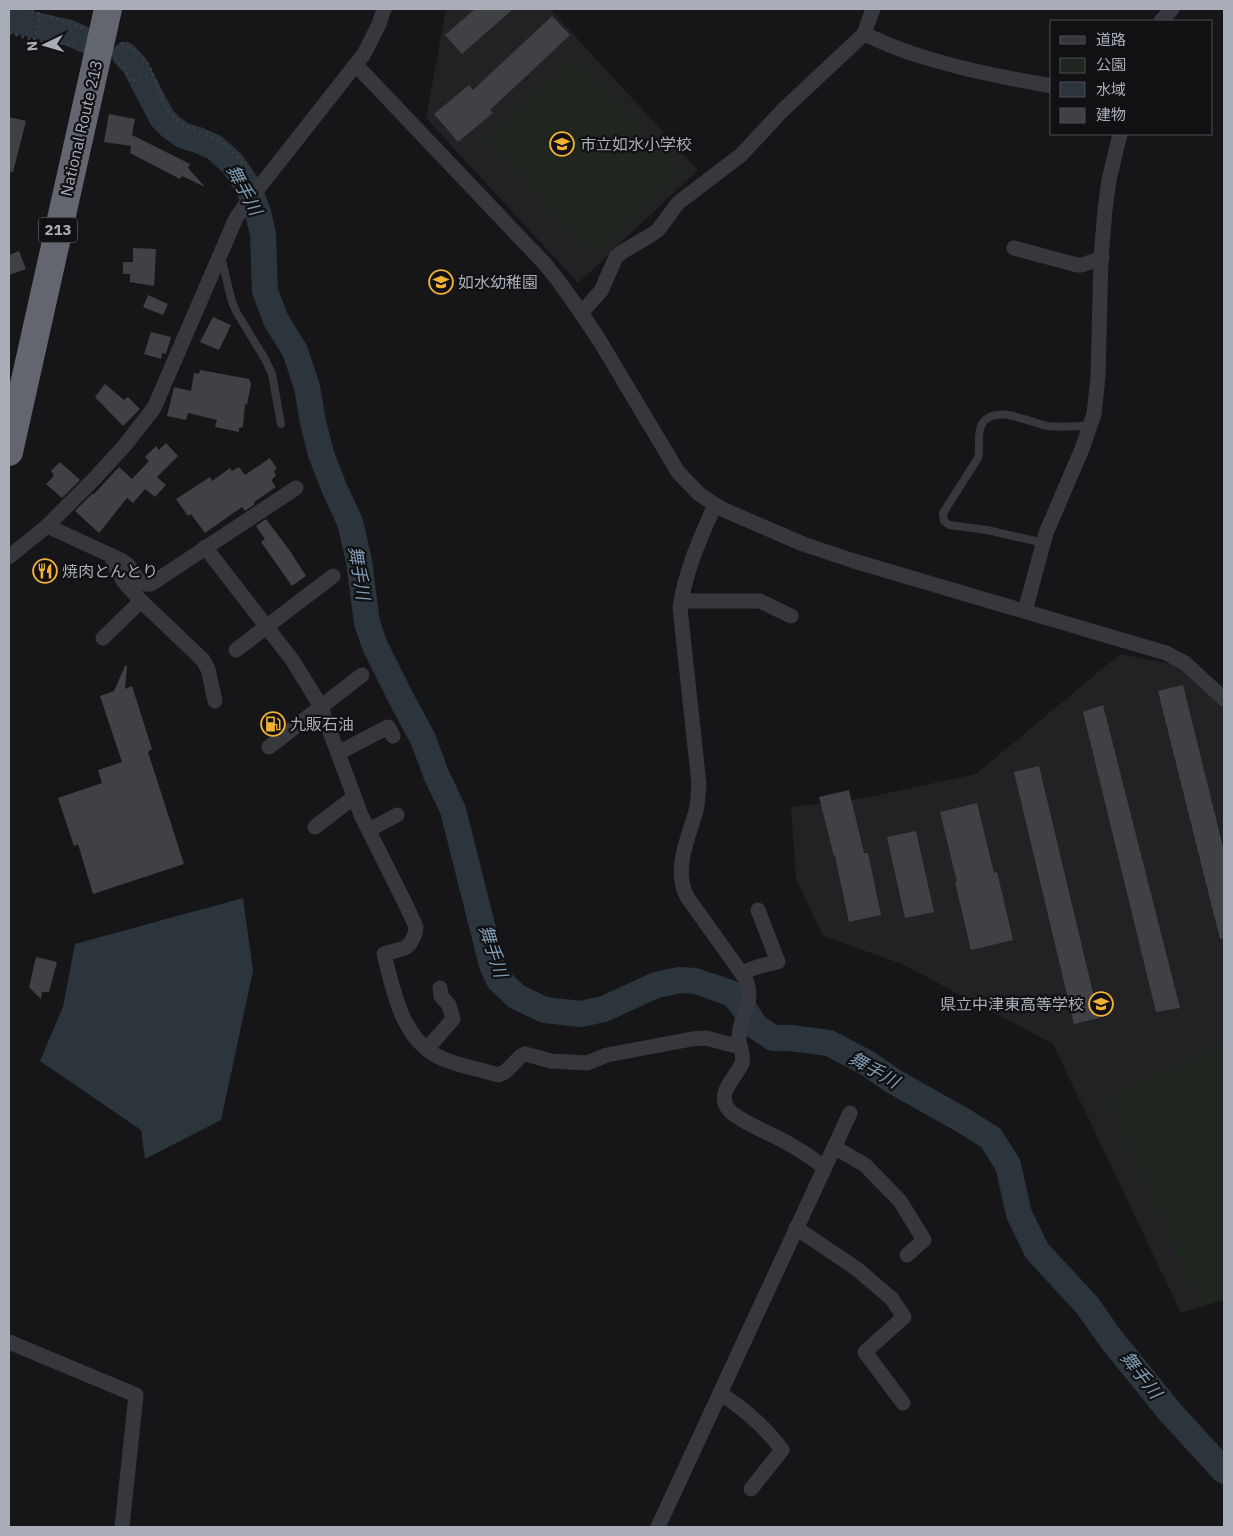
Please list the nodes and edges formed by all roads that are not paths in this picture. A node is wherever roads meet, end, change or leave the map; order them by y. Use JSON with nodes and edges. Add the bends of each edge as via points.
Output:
{"nodes":[{"id":1,"x":108,"y":9,"type":"edge"},
{"id":2,"x":384,"y":9,"type":"edge"},
{"id":3,"x":874,"y":9,"type":"edge"},
{"id":4,"x":1172,"y":9,"type":"edge"},
{"id":5,"x":1162,"y":20,"type":"edge"},
{"id":6,"x":864,"y":34,"type":"junction"},
{"id":7,"x":356,"y":65,"type":"junction"},
{"id":8,"x":1050,"y":86,"type":"edge"},
{"id":9,"x":1120,"y":135,"type":"edge"},
{"id":10,"x":1014,"y":248,"type":"dead end"},
{"id":11,"x":221,"y":255,"type":"junction"},
{"id":12,"x":1102,"y":258,"type":"junction"},
{"id":13,"x":581,"y":313,"type":"junction"},
{"id":14,"x":12,"y":420,"type":"edge"},
{"id":15,"x":280,"y":424,"type":"dead end"},
{"id":16,"x":1091,"y":425,"type":"junction"},
{"id":17,"x":9,"y":452,"type":"edge"},
{"id":18,"x":296,"y":488,"type":"dead end"},
{"id":19,"x":715,"y":506,"type":"junction"},
{"id":20,"x":47,"y":526,"type":"junction"},
{"id":21,"x":1044,"y":543,"type":"junction"},
{"id":22,"x":205,"y":547,"type":"junction"},
{"id":23,"x":111,"y":555,"type":"junction"},
{"id":24,"x":9,"y":557,"type":"edge"},
{"id":25,"x":333,"y":576,"type":"dead end"},
{"id":26,"x":141,"y":601,"type":"junction"},
{"id":27,"x":681,"y":601,"type":"junction"},
{"id":28,"x":1025,"y":611,"type":"junction"},
{"id":29,"x":791,"y":616,"type":"dead end"},
{"id":30,"x":267,"y":626,"type":"junction"},
{"id":31,"x":103,"y":638,"type":"dead end"},
{"id":32,"x":236,"y":650,"type":"dead end"},
{"id":33,"x":362,"y":675,"type":"dead end"},
{"id":34,"x":1224,"y":699,"type":"edge"},
{"id":35,"x":215,"y":701,"type":"dead end"},
{"id":36,"x":321,"y":707,"type":"junction"},
{"id":37,"x":393,"y":736,"type":"dead end"},
{"id":38,"x":269,"y":747,"type":"dead end"},
{"id":39,"x":338,"y":753,"type":"junction"},
{"id":40,"x":354,"y":797,"type":"junction"},
{"id":41,"x":397,"y":816,"type":"dead end"},
{"id":42,"x":315,"y":827,"type":"dead end"},
{"id":43,"x":369,"y":830,"type":"junction"},
{"id":44,"x":758,"y":910,"type":"dead end"},
{"id":45,"x":741,"y":973,"type":"junction"},
{"id":46,"x":440,"y":988,"type":"dead end"},
{"id":47,"x":740,"y":1047,"type":"junction"},
{"id":48,"x":426,"y":1048,"type":"junction"},
{"id":49,"x":850,"y":1113,"type":"dead end"},
{"id":50,"x":834,"y":1147,"type":"junction"},
{"id":51,"x":824,"y":1167,"type":"junction"},
{"id":52,"x":796,"y":1228,"type":"junction"},
{"id":53,"x":907,"y":1255,"type":"dead end"},
{"id":54,"x":9,"y":1342,"type":"edge"},
{"id":55,"x":720,"y":1393,"type":"junction"},
{"id":56,"x":903,"y":1403,"type":"dead end"},
{"id":57,"x":751,"y":1489,"type":"dead end"},
{"id":58,"x":122,"y":1527,"type":"edge"},
{"id":59,"x":658,"y":1527,"type":"edge"}],
"edges":[{"from":1,"to":14,"type":"highway","name":"National Route 213","number":"213"},
{"from":2,"to":7,"type":"street"},
{"from":3,"to":6,"type":"street"},
{"from":4,"to":5,"type":"street"},
{"from":6,"to":8,"type":"street","via":[[911,54]]},
{"from":6,"to":13,"type":"street","via":[[777,116],[741,155],[678,203],[658,230],[616,257],[600,291]]},
{"from":7,"to":11,"type":"street","via":[[236,218]]},
{"from":7,"to":13,"type":"street","via":[[545,264]]},
{"from":9,"to":12,"type":"street","via":[[1108,187]]},
{"from":10,"to":12,"type":"street","via":[[1077,265]]},
{"from":11,"to":15,"type":"lane","via":[[232,302],[272,374]]},
{"from":11,"to":20,"type":"street","via":[[154,408],[96,477]]},
{"from":12,"to":16,"type":"street","via":[[1098,377]]},
{"from":13,"to":19,"type":"street","via":[[678,472]]},
{"from":14,"to":17,"type":"highway","name":"National Route 213","number":"213"},
{"from":16,"to":21,"type":"street"},
{"from":16,"to":21,"type":"lane","via":[[1047,426],[1005,414],[986,418],[979,432],[978,458],[943,513],[944,522],[949,525]]},
{"from":18,"to":22,"type":"street"},
{"from":19,"to":27,"type":"street","via":[[694,554]]},
{"from":19,"to":28,"type":"street","via":[[803,544]]},
{"from":20,"to":23,"type":"street"},
{"from":20,"to":24,"type":"street"},
{"from":21,"to":28,"type":"street"},
{"from":22,"to":23,"type":"street","via":[[147,585],[128,565]]},
{"from":22,"to":30,"type":"street"},
{"from":23,"to":26,"type":"street","via":[[116,571]]},
{"from":25,"to":30,"type":"street"},
{"from":26,"to":31,"type":"street"},
{"from":26,"to":35,"type":"street","via":[[203,660]]},
{"from":27,"to":29,"type":"street","via":[[760,602]]},
{"from":27,"to":45,"type":"street","via":[[699,784],[680,877],[687,897]]},
{"from":28,"to":34,"type":"street","via":[[1166,653],[1185,663]]},
{"from":30,"to":32,"type":"street"},
{"from":30,"to":36,"type":"street"},
{"from":33,"to":36,"type":"street"},
{"from":36,"to":38,"type":"street"},
{"from":36,"to":39,"type":"street"},
{"from":37,"to":39,"type":"street","via":[[388,727]]},
{"from":39,"to":40,"type":"street"},
{"from":40,"to":42,"type":"street"},
{"from":40,"to":43,"type":"street"},
{"from":41,"to":43,"type":"street"},
{"from":43,"to":48,"type":"street","via":[[416,927],[410,944],[384,954],[399,1007],[412,1032]]},
{"from":44,"to":45,"type":"street","via":[[778,962]]},
{"from":45,"to":47,"type":"street","via":[[750,993],[739,1037]]},
{"from":46,"to":48,"type":"street","via":[[454,1019]]},
{"from":47,"to":48,"type":"street","via":[[706,1038],[692,1039],[607,1055],[587,1063],[551,1061],[525,1054],[498,1075],[445,1060]]},
{"from":47,"to":51,"type":"street","via":[[742,1064],[725,1091],[728,1110],[791,1144]]},
{"from":49,"to":50,"type":"street"},
{"from":50,"to":51,"type":"street"},
{"from":50,"to":53,"type":"street","via":[[865,1165],[900,1201],[924,1240]]},
{"from":51,"to":52,"type":"street"},
{"from":52,"to":55,"type":"street"},
{"from":52,"to":56,"type":"street","via":[[857,1269],[892,1299],[904,1317],[865,1352]]},
{"from":54,"to":58,"type":"street","via":[[136,1394]]},
{"from":55,"to":57,"type":"street","via":[[744,1408],[782,1450]]},
{"from":55,"to":59,"type":"street"}]}
